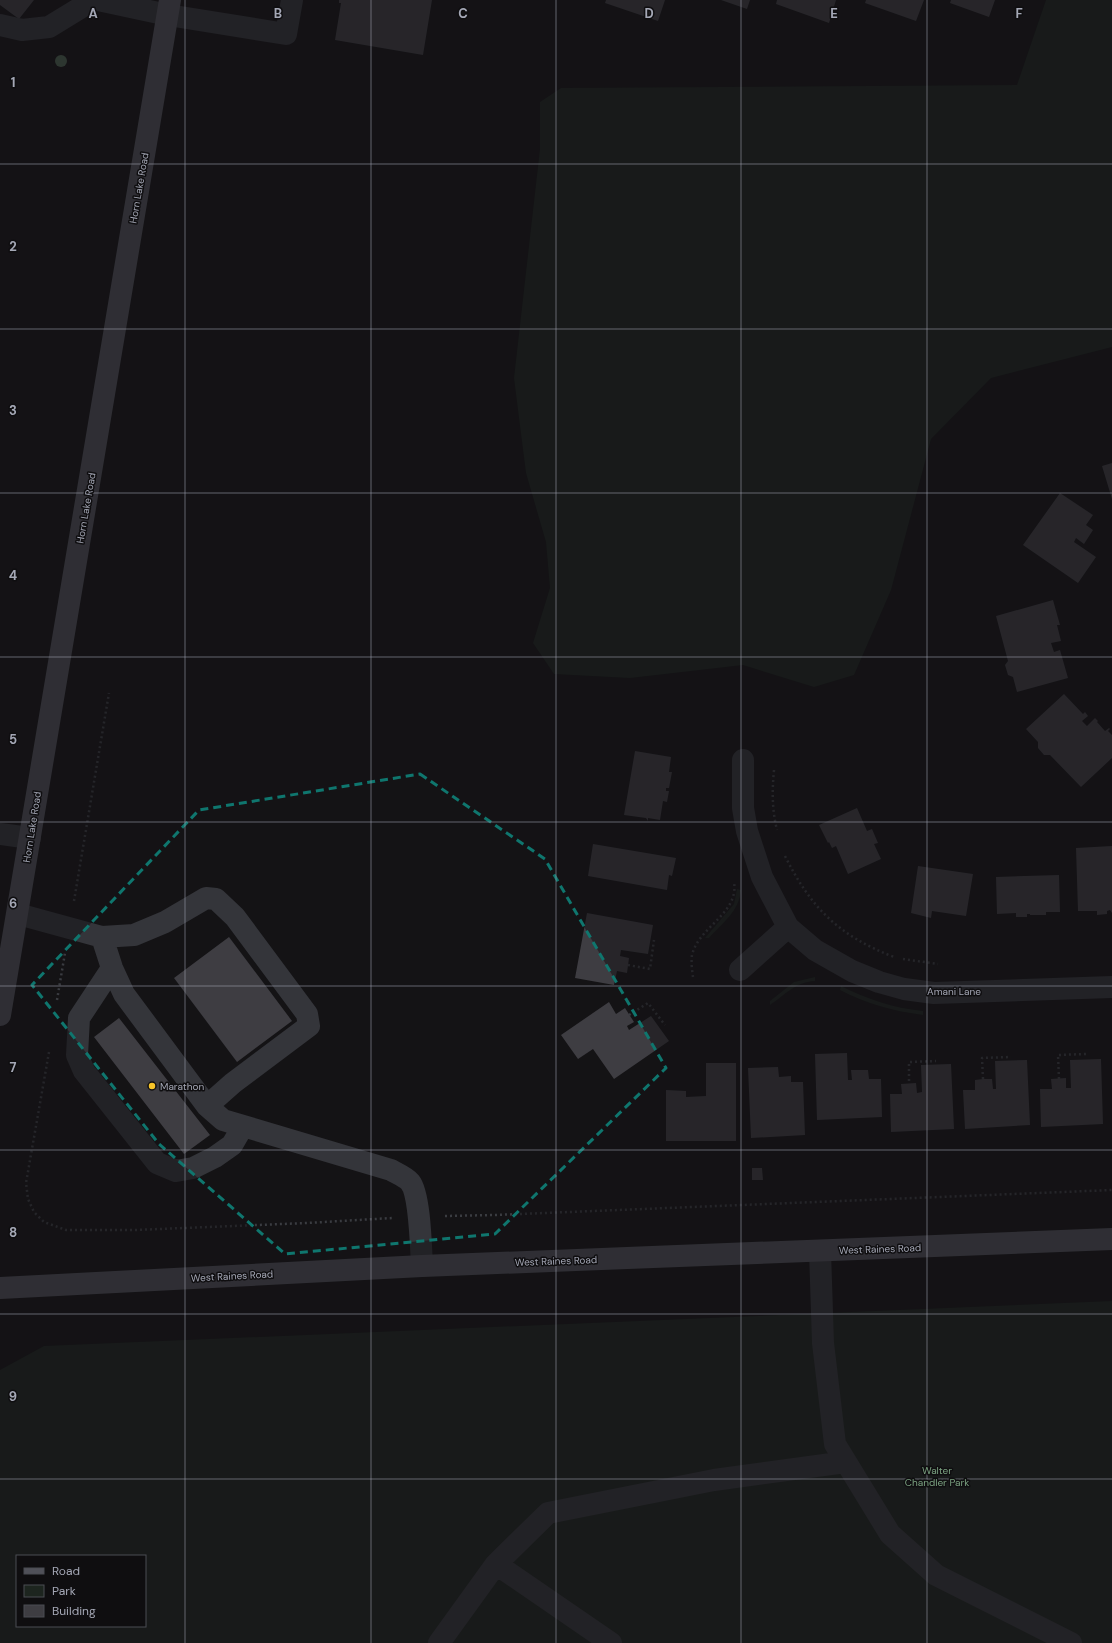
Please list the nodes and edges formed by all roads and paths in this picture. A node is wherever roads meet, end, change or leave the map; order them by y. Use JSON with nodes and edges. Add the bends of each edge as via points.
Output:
{"nodes":[{"id":1,"x":93,"y":0,"type":"edge"},
{"id":2,"x":98,"y":0,"type":"edge"},
{"id":3,"x":292,"y":0,"type":"edge"},
{"id":4,"x":169,"y":7,"type":"edge"},
{"id":5,"x":0,"y":25,"type":"edge"},
{"id":6,"x":108,"y":694,"type":"dead end"},
{"id":7,"x":743,"y":760,"type":"dead end"},
{"id":8,"x":774,"y":770,"type":"dead end"},
{"id":9,"x":0,"y":834,"type":"edge"},
{"id":10,"x":778,"y":835,"type":"dead end"},
{"id":11,"x":30,"y":838,"type":"junction"},
{"id":12,"x":783,"y":853,"type":"dead end"},
{"id":13,"x":733,"y":879,"type":"dead end"},
{"id":14,"x":18,"y":914,"type":"junction"},
{"id":15,"x":788,"y":927,"type":"junction"},
{"id":16,"x":69,"y":928,"type":"junction"},
{"id":17,"x":102,"y":937,"type":"junction"},
{"id":18,"x":654,"y":940,"type":"dead end"},
{"id":19,"x":938,"y":964,"type":"dead end"},
{"id":20,"x":628,"y":965,"type":"dead end"},
{"id":21,"x":112,"y":968,"type":"junction"},
{"id":22,"x":740,"y":970,"type":"dead end"},
{"id":23,"x":694,"y":977,"type":"dead end"},
{"id":24,"x":1112,"y":987,"type":"edge"},
{"id":25,"x":57,"y":1004,"type":"dead end"},
{"id":26,"x":0,"y":1015,"type":"edge"},
{"id":27,"x":629,"y":1015,"type":"dead end"},
{"id":28,"x":665,"y":1025,"type":"dead end"},
{"id":29,"x":49,"y":1049,"type":"dead end"},
{"id":30,"x":1086,"y":1054,"type":"dead end"},
{"id":31,"x":1011,"y":1057,"type":"dead end"},
{"id":32,"x":936,"y":1061,"type":"dead end"},
{"id":33,"x":983,"y":1079,"type":"dead end"},
{"id":34,"x":1059,"y":1079,"type":"dead end"},
{"id":35,"x":909,"y":1082,"type":"dead end"},
{"id":36,"x":207,"y":1106,"type":"junction"},
{"id":37,"x":243,"y":1126,"type":"junction"},
{"id":38,"x":1112,"y":1190,"type":"edge"},
{"id":39,"x":418,"y":1217,"type":"junction"},
{"id":40,"x":1112,"y":1239,"type":"edge"},
{"id":41,"x":820,"y":1251,"type":"junction"},
{"id":42,"x":422,"y":1266,"type":"junction"},
{"id":43,"x":0,"y":1288,"type":"edge"},
{"id":44,"x":846,"y":1462,"type":"junction"},
{"id":45,"x":496,"y":1564,"type":"junction"},
{"id":46,"x":439,"y":1643,"type":"edge"},
{"id":47,"x":611,"y":1643,"type":"edge"},
{"id":48,"x":1071,"y":1643,"type":"edge"}],
"edges":[{"from":1,"to":5,"type":"street","via":[[49,27],[22,30]]},
{"from":2,"to":4,"type":"street"},
{"from":3,"to":4,"type":"street","via":[[286,34]]},
{"from":4,"to":11,"type":"main road","name":"Horn Lake Road"},
{"from":6,"to":16,"type":"path"},
{"from":7,"to":15,"type":"street","via":[[743,808],[747,831],[762,877]]},
{"from":8,"to":10,"type":"path","via":[[772,794]]},
{"from":9,"to":11,"type":"street"},
{"from":11,"to":14,"type":"main road","name":"Horn Lake Road"},
{"from":12,"to":19,"type":"path","via":[[809,898],[839,928],[881,952],[899,958]]},
{"from":13,"to":23,"type":"path","via":[[735,888],[729,908],[703,933],[694,947]]},
{"from":14,"to":16,"type":"street"},
{"from":14,"to":26,"type":"main road","name":"Horn Lake Road"},
{"from":15,"to":22,"type":"street"},
{"from":15,"to":24,"type":"street","name":"Amani Lane","via":[[815,950],[852,971],[904,989],[934,993]]},
{"from":16,"to":17,"type":"street"},
{"from":16,"to":25,"type":"path"},
{"from":17,"to":21,"type":"street"},
{"from":17,"to":36,"type":"street","via":[[134,936],[165,922],[206,898],[216,899],[235,917],[306,1014],[309,1026],[233,1083]]},
{"from":18,"to":20,"type":"path","via":[[650,969]]},
{"from":21,"to":36,"type":"street","via":[[124,994]]},
{"from":21,"to":37,"type":"street","via":[[79,1018],[77,1055],[84,1071],[157,1163],[176,1171],[193,1168],[232,1145]]},
{"from":27,"to":28,"type":"path","via":[[648,1003]]},
{"from":29,"to":39,"type":"path","via":[[26,1183],[28,1199],[34,1212],[44,1222],[66,1230],[135,1230]]},
{"from":30,"to":34,"type":"path","via":[[1058,1055]]},
{"from":31,"to":33,"type":"path","via":[[982,1058]]},
{"from":32,"to":35,"type":"path","via":[[909,1062]]},
{"from":36,"to":37,"type":"street","via":[[223,1120]]},
{"from":37,"to":39,"type":"street","via":[[391,1170],[410,1182]]},
{"from":38,"to":39,"type":"path"},
{"from":39,"to":42,"type":"street"},
{"from":40,"to":41,"type":"main road","name":"West Raines Road"},
{"from":41,"to":42,"type":"main road","name":"West Raines Road"},
{"from":41,"to":44,"type":"street","via":[[823,1343],[833,1428],[835,1444]]},
{"from":42,"to":43,"type":"main road","name":"West Raines Road"},
{"from":44,"to":45,"type":"street","via":[[714,1480],[548,1513]]},
{"from":44,"to":48,"type":"street","via":[[890,1534],[936,1575]]},
{"from":45,"to":46,"type":"street"},
{"from":45,"to":47,"type":"street"}]}
